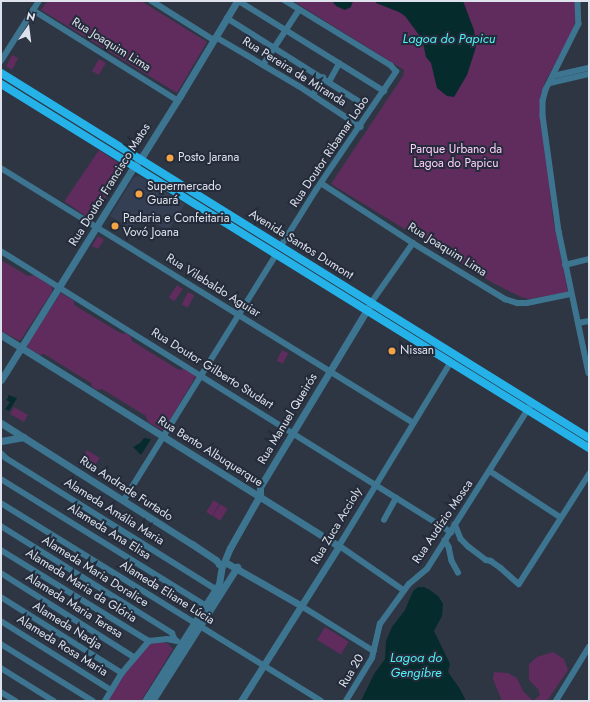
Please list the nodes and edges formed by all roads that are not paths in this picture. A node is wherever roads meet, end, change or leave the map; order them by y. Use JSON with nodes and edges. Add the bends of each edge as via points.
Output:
{"nodes":[{"id":1,"x":39,"y":1,"type":"edge"},
{"id":2,"x":152,"y":1,"type":"edge"},
{"id":3,"x":238,"y":1,"type":"edge"},
{"id":4,"x":285,"y":1,"type":"edge"},
{"id":5,"x":579,"y":1,"type":"edge"},
{"id":6,"x":33,"y":10,"type":"junction"},
{"id":7,"x":299,"y":10,"type":"junction"},
{"id":8,"x":227,"y":18,"type":"junction"},
{"id":9,"x":285,"y":30,"type":"junction"},
{"id":10,"x":215,"y":39,"type":"junction"},
{"id":11,"x":274,"y":47,"type":"junction"},
{"id":12,"x":1,"y":61,"type":"edge"},
{"id":13,"x":339,"y":64,"type":"junction"},
{"id":14,"x":263,"y":65,"type":"junction"},
{"id":15,"x":589,"y":68,"type":"edge"},
{"id":16,"x":1,"y":73,"type":"edge"},
{"id":17,"x":589,"y":74,"type":"edge"},
{"id":18,"x":553,"y":76,"type":"junction"},
{"id":19,"x":323,"y":78,"type":"junction"},
{"id":20,"x":329,"y":82,"type":"junction"},
{"id":21,"x":550,"y":83,"type":"junction"},
{"id":22,"x":1,"y":84,"type":"edge"},
{"id":23,"x":384,"y":91,"type":"junction"},
{"id":24,"x":312,"y":95,"type":"junction"},
{"id":25,"x":177,"y":100,"type":"junction"},
{"id":26,"x":360,"y":102,"type":"dead end"},
{"id":27,"x":70,"y":116,"type":"junction"},
{"id":28,"x":66,"y":124,"type":"junction"},
{"id":29,"x":360,"y":127,"type":"junction"},
{"id":30,"x":140,"y":159,"type":"junction"},
{"id":31,"x":134,"y":167,"type":"junction"},
{"id":32,"x":1,"y":168,"type":"edge"},
{"id":33,"x":321,"y":183,"type":"junction"},
{"id":34,"x":211,"y":203,"type":"junction"},
{"id":35,"x":206,"y":211,"type":"junction"},
{"id":36,"x":223,"y":211,"type":"junction"},
{"id":37,"x":218,"y":219,"type":"junction"},
{"id":38,"x":96,"y":227,"type":"junction"},
{"id":39,"x":413,"y":243,"type":"junction"},
{"id":40,"x":281,"y":246,"type":"junction"},
{"id":41,"x":1,"y":251,"type":"edge"},
{"id":42,"x":276,"y":254,"type":"junction"},
{"id":43,"x":589,"y":259,"type":"edge"},
{"id":44,"x":566,"y":265,"type":"junction"},
{"id":45,"x":59,"y":287,"type":"junction"},
{"id":46,"x":571,"y":294,"type":"junction"},
{"id":47,"x":369,"y":307,"type":"junction"},
{"id":48,"x":238,"y":315,"type":"junction"},
{"id":49,"x":589,"y":321,"type":"edge"},
{"id":50,"x":578,"y":323,"type":"junction"},
{"id":51,"x":1,"y":335,"type":"edge"},
{"id":52,"x":21,"y":347,"type":"junction"},
{"id":53,"x":451,"y":362,"type":"junction"},
{"id":54,"x":330,"y":372,"type":"junction"},
{"id":55,"x":589,"y":373,"type":"edge"},
{"id":56,"x":202,"y":376,"type":"junction"},
{"id":57,"x":1,"y":380,"type":"edge"},
{"id":58,"x":530,"y":406,"type":"junction"},
{"id":59,"x":1,"y":423,"type":"edge"},
{"id":60,"x":414,"y":423,"type":"junction"},
{"id":61,"x":293,"y":432,"type":"junction"},
{"id":62,"x":164,"y":436,"type":"junction"},
{"id":63,"x":24,"y":438,"type":"junction"},
{"id":64,"x":589,"y":438,"type":"edge"},
{"id":65,"x":1,"y":441,"type":"edge"},
{"id":66,"x":589,"y":448,"type":"edge"},
{"id":67,"x":1,"y":453,"type":"edge"},
{"id":68,"x":490,"y":471,"type":"junction"},
{"id":69,"x":589,"y":474,"type":"edge"},
{"id":70,"x":1,"y":479,"type":"edge"},
{"id":71,"x":374,"y":485,"type":"junction"},
{"id":72,"x":260,"y":495,"type":"junction"},
{"id":73,"x":396,"y":498,"type":"junction"},
{"id":74,"x":124,"y":500,"type":"junction"},
{"id":75,"x":1,"y":503,"type":"edge"},
{"id":76,"x":560,"y":517,"type":"junction"},
{"id":77,"x":384,"y":520,"type":"dead end"},
{"id":78,"x":455,"y":524,"type":"junction"},
{"id":79,"x":1,"y":526,"type":"edge"},
{"id":80,"x":451,"y":532,"type":"junction"},
{"id":81,"x":445,"y":540,"type":"junction"},
{"id":82,"x":339,"y":546,"type":"junction"},
{"id":83,"x":1,"y":550,"type":"edge"},
{"id":84,"x":223,"y":561,"type":"junction"},
{"id":85,"x":237,"y":567,"type":"junction"},
{"id":86,"x":458,"y":572,"type":"dead end"},
{"id":87,"x":1,"y":573,"type":"edge"},
{"id":88,"x":225,"y":585,"type":"junction"},
{"id":89,"x":216,"y":588,"type":"junction"},
{"id":90,"x":404,"y":591,"type":"junction"},
{"id":91,"x":1,"y":597,"type":"edge"},
{"id":92,"x":204,"y":605,"type":"junction"},
{"id":93,"x":300,"y":605,"type":"junction"},
{"id":94,"x":1,"y":621,"type":"edge"},
{"id":95,"x":196,"y":624,"type":"junction"},
{"id":96,"x":149,"y":641,"type":"junction"},
{"id":97,"x":177,"y":641,"type":"junction"},
{"id":98,"x":1,"y":644,"type":"edge"},
{"id":99,"x":589,"y":647,"type":"edge"},
{"id":100,"x":374,"y":651,"type":"junction"},
{"id":101,"x":134,"y":657,"type":"junction"},
{"id":102,"x":263,"y":665,"type":"junction"},
{"id":103,"x":1,"y":668,"type":"edge"},
{"id":104,"x":122,"y":673,"type":"junction"},
{"id":105,"x":111,"y":690,"type":"junction"},
{"id":106,"x":1,"y":692,"type":"edge"},
{"id":107,"x":16,"y":701,"type":"edge"},
{"id":108,"x":54,"y":701,"type":"edge"},
{"id":109,"x":93,"y":701,"type":"edge"},
{"id":110,"x":105,"y":701,"type":"edge"},
{"id":111,"x":145,"y":701,"type":"edge"},
{"id":112,"x":152,"y":701,"type":"edge"},
{"id":113,"x":241,"y":701,"type":"edge"},
{"id":114,"x":320,"y":701,"type":"edge"},
{"id":115,"x":346,"y":701,"type":"edge"},
{"id":116,"x":556,"y":701,"type":"edge"}],
"edges":[{"from":1,"to":6,"type":"street"},
{"from":2,"to":10,"type":"street","name":"Rua Pereira de Miranda"},
{"from":3,"to":8,"type":"street","name":"Rua Doutor Francisco Matos"},
{"from":3,"to":9,"type":"street"},
{"from":4,"to":7,"type":"street"},
{"from":5,"to":18,"type":"street","via":[[579,25]]},
{"from":6,"to":12,"type":"street"},
{"from":6,"to":25,"type":"street","name":"Rua Joaquim Lima"},
{"from":7,"to":9,"type":"street"},
{"from":7,"to":23,"type":"street","name":"Rua Doutor Ribamar Lobo","via":[[391,66],[396,72]]},
{"from":8,"to":10,"type":"street","name":"Rua Doutor Francisco Matos"},
{"from":8,"to":11,"type":"street"},
{"from":9,"to":11,"type":"street"},
{"from":9,"to":13,"type":"street"},
{"from":10,"to":14,"type":"street","name":"Rua Pereira de Miranda"},
{"from":10,"to":25,"type":"street","name":"Rua Doutor Francisco Matos"},
{"from":11,"to":14,"type":"street"},
{"from":11,"to":19,"type":"street"},
{"from":13,"to":20,"type":"street"},
{"from":13,"to":23,"type":"street"},
{"from":14,"to":24,"type":"street","name":"Rua Pereira de Miranda"},
{"from":15,"to":18,"type":"street"},
{"from":16,"to":27,"type":"main road","name":"Avenida Santos Dumont"},
{"from":17,"to":21,"type":"street"},
{"from":18,"to":21,"type":"street"},
{"from":19,"to":20,"type":"street"},
{"from":19,"to":24,"type":"street"},
{"from":20,"to":26,"type":"street"},
{"from":21,"to":44,"type":"street","via":[[543,101],[543,122]]},
{"from":22,"to":28,"type":"main road","name":"Avenida Santos Dumont"},
{"from":23,"to":29,"type":"street","name":"Rua Doutor Ribamar Lobo"},
{"from":24,"to":29,"type":"street","name":"Rua Pereira de Miranda"},
{"from":25,"to":30,"type":"street","name":"Rua Doutor Francisco Matos"},
{"from":27,"to":28,"type":"main road"},
{"from":27,"to":30,"type":"main road","name":"Avenida Santos Dumont"},
{"from":28,"to":31,"type":"main road","name":"Avenida Santos Dumont"},
{"from":29,"to":33,"type":"street","name":"Rua Doutor Ribamar Lobo"},
{"from":30,"to":31,"type":"street","name":"Rua Doutor Francisco Matos"},
{"from":30,"to":34,"type":"main road","name":"Avenida Santos Dumont"},
{"from":31,"to":35,"type":"main road","name":"Avenida Santos Dumont"},
{"from":31,"to":38,"type":"street","name":"Rua Doutor Francisco Matos"},
{"from":32,"to":38,"type":"street","name":"Rua Vilebaldo Aguiar"},
{"from":33,"to":39,"type":"street","name":"Rua Joaquim Lima"},
{"from":33,"to":40,"type":"street","name":"Rua Doutor Ribamar Lobo"},
{"from":34,"to":35,"type":"main road"},
{"from":34,"to":36,"type":"main road","name":"Avenida Santos Dumont"},
{"from":35,"to":37,"type":"main road","name":"Avenida Santos Dumont"},
{"from":36,"to":37,"type":"main road"},
{"from":36,"to":40,"type":"main road","name":"Avenida Santos Dumont"},
{"from":37,"to":42,"type":"main road","name":"Avenida Santos Dumont"},
{"from":38,"to":45,"type":"street","name":"Rua Doutor Francisco Matos"},
{"from":38,"to":48,"type":"street","name":"Rua Vilebaldo Aguiar"},
{"from":39,"to":46,"type":"street","name":"Rua Joaquim Lima","via":[[511,301],[527,303]]},
{"from":39,"to":47,"type":"street"},
{"from":40,"to":47,"type":"main road","name":"Avenida Santos Dumont"},
{"from":41,"to":45,"type":"street","name":"Rua Doutor Gilberto Studart"},
{"from":42,"to":47,"type":"main road","name":"Avenida Santos Dumont"},
{"from":42,"to":48,"type":"street"},
{"from":43,"to":44,"type":"street"},
{"from":44,"to":46,"type":"street"},
{"from":45,"to":52,"type":"street","name":"Rua Doutor Francisco Matos"},
{"from":45,"to":56,"type":"street","name":"Rua Doutor Gilberto Studart"},
{"from":46,"to":50,"type":"street"},
{"from":47,"to":53,"type":"main road","name":"Avenida Santos Dumont"},
{"from":47,"to":54,"type":"street","name":"Rua Manuel Queirós"},
{"from":47,"to":58,"type":"main road","name":"Avenida Santos Dumont"},
{"from":48,"to":54,"type":"street","name":"Rua Vilebaldo Aguiar"},
{"from":48,"to":56,"type":"street"},
{"from":49,"to":50,"type":"street"},
{"from":50,"to":55,"type":"street"},
{"from":51,"to":52,"type":"street","name":"Rua Bento Albuquerque"},
{"from":52,"to":57,"type":"street","name":"Rua Doutor Francisco Matos"},
{"from":52,"to":62,"type":"street","name":"Rua Bento Albuquerque"},
{"from":53,"to":58,"type":"main road","name":"Avenida Santos Dumont"},
{"from":53,"to":60,"type":"street","name":"Rua Zuca Accioly"},
{"from":54,"to":60,"type":"street","name":"Rua Vilebaldo Aguiar"},
{"from":54,"to":61,"type":"street","name":"Rua Manuel Queirós"},
{"from":56,"to":61,"type":"street","name":"Rua Doutor Gilberto Studart"},
{"from":56,"to":62,"type":"street"},
{"from":58,"to":64,"type":"main road","name":"Avenida Santos Dumont"},
{"from":58,"to":66,"type":"main road","name":"Avenida Santos Dumont"},
{"from":58,"to":68,"type":"street","name":"Rua Audízio Mosca"},
{"from":59,"to":63,"type":"street","name":"Rua Andrade Furtado"},
{"from":60,"to":71,"type":"street","name":"Rua Zuca Accioly"},
{"from":61,"to":71,"type":"street","name":"Rua Doutor Gilberto Studart"},
{"from":61,"to":72,"type":"street","name":"Rua Manuel Queirós","via":[[260,487]]},
{"from":62,"to":72,"type":"street","name":"Rua Bento Albuquerque"},
{"from":62,"to":74,"type":"street"},
{"from":63,"to":65,"type":"street"},
{"from":63,"to":74,"type":"street","name":"Rua Andrade Furtado"},
{"from":67,"to":89,"type":"street","name":"Alameda Amália Maria"},
{"from":68,"to":76,"type":"street"},
{"from":68,"to":78,"type":"street","name":"Rua Audízio Mosca"},
{"from":69,"to":76,"type":"street"},
{"from":70,"to":92,"type":"street","name":"Alameda Ana Elisa"},
{"from":71,"to":73,"type":"street","name":"Rua Doutor Gilberto Studart"},
{"from":71,"to":82,"type":"street","name":"Rua Zuca Accioly"},
{"from":72,"to":82,"type":"street","name":"Rua Bento Albuquerque"},
{"from":72,"to":84,"type":"street","name":"Rua Manuel Queirós"},
{"from":73,"to":77,"type":"street"},
{"from":73,"to":80,"type":"street","name":"Rua Doutor Gilberto Studart"},
{"from":74,"to":84,"type":"street","name":"Rua Andrade Furtado"},
{"from":75,"to":95,"type":"street","name":"Alameda Eliane Lúcia"},
{"from":76,"to":78,"type":"street","via":[[519,584],[501,568],[470,548],[461,539]]},
{"from":78,"to":80,"type":"street","name":"Rua Audízio Mosca"},
{"from":79,"to":97,"type":"street","name":"Alameda Maria Doralice","via":[[172,633]]},
{"from":80,"to":81,"type":"street","name":"Rua Audízio Mosca"},
{"from":81,"to":86,"type":"street"},
{"from":81,"to":90,"type":"street","name":"Rua Audízio Mosca","via":[[427,569]]},
{"from":82,"to":90,"type":"street","name":"Rua Bento Albuquerque"},
{"from":82,"to":93,"type":"street","name":"Rua Zuca Accioly"},
{"from":83,"to":96,"type":"street","name":"Alameda Maria da Glória"},
{"from":84,"to":85,"type":"street","name":"Rua Andrade Furtado"},
{"from":84,"to":88,"type":"street"},
{"from":84,"to":89,"type":"street","via":[[221,578]]},
{"from":85,"to":88,"type":"street"},
{"from":85,"to":93,"type":"street","name":"Rua Andrade Furtado"},
{"from":87,"to":101,"type":"street","name":"Alameda Maria Teresa"},
{"from":88,"to":95,"type":"street"},
{"from":89,"to":92,"type":"street"},
{"from":90,"to":100,"type":"street","name":"Rua Audízio Mosca","via":[[380,624]]},
{"from":91,"to":104,"type":"street","name":"Alameda Nadja"},
{"from":92,"to":95,"type":"street"},
{"from":93,"to":100,"type":"street","name":"Rua Andrade Furtado"},
{"from":93,"to":102,"type":"street","name":"Rua Zuca Accioly"},
{"from":94,"to":105,"type":"street","name":"Alameda Rosa Maria"},
{"from":95,"to":97,"type":"street"},
{"from":95,"to":102,"type":"street","name":"Alameda Eliane Lúcia"},
{"from":95,"to":112,"type":"street"},
{"from":96,"to":97,"type":"street"},
{"from":96,"to":101,"type":"street"},
{"from":97,"to":111,"type":"street"},
{"from":98,"to":109,"type":"street"},
{"from":99,"to":116,"type":"street"},
{"from":100,"to":115,"type":"street","name":"Rua 20"},
{"from":101,"to":104,"type":"street"},
{"from":102,"to":113,"type":"street","name":"Rua Zuca Accioly"},
{"from":102,"to":114,"type":"street","name":"Alameda Eliane Lúcia"},
{"from":103,"to":108,"type":"street"},
{"from":104,"to":105,"type":"street"},
{"from":105,"to":110,"type":"street"},
{"from":106,"to":107,"type":"street"}]}
